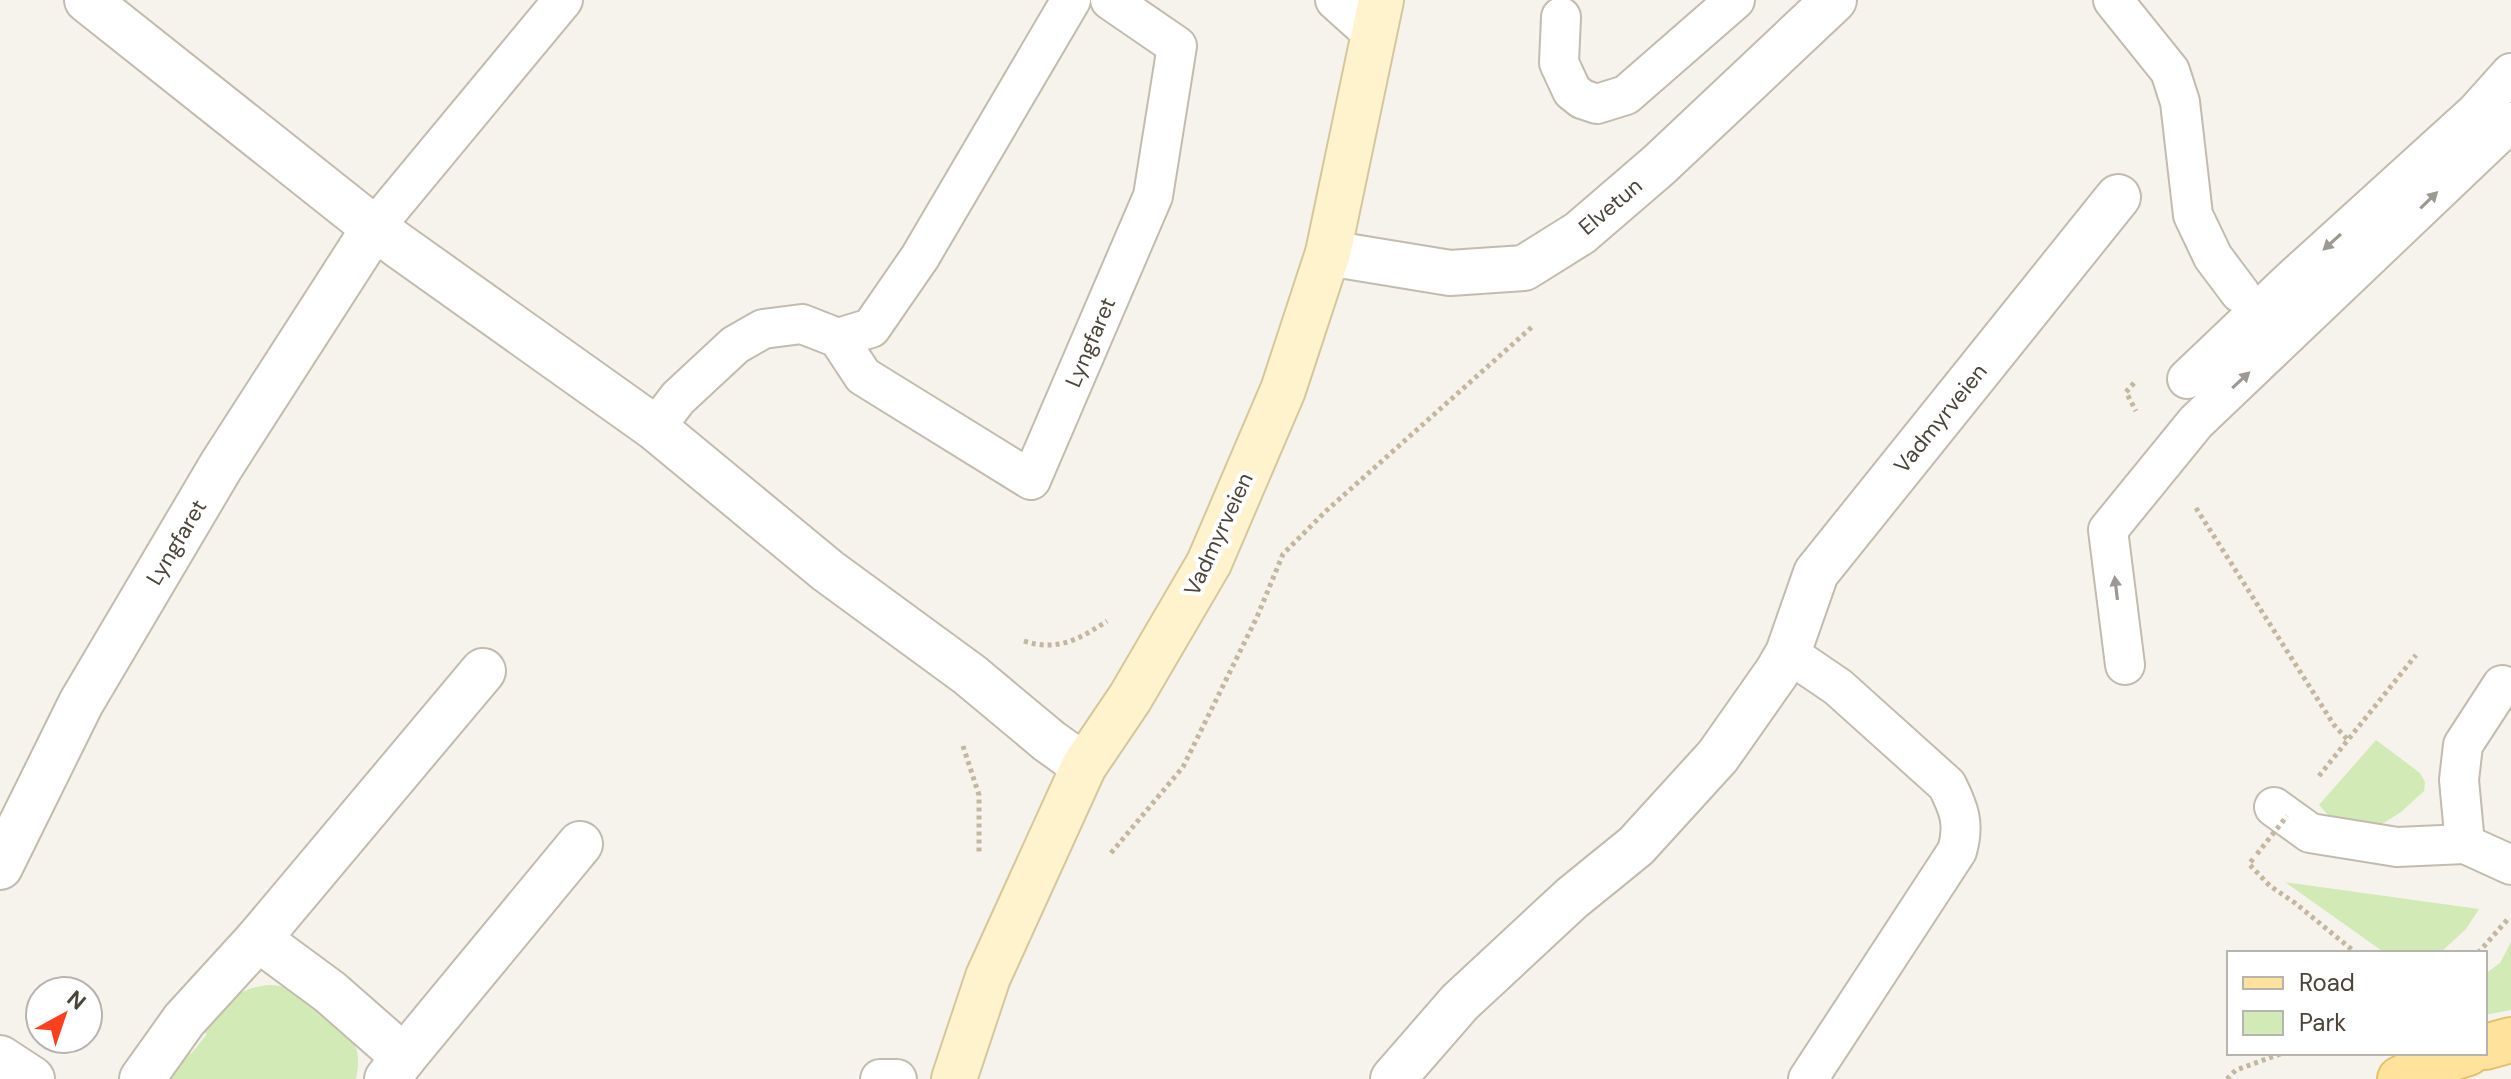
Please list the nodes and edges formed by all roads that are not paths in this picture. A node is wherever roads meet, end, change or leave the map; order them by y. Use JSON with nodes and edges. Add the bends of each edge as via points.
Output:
{"nodes":[{"id":1,"x":87,"y":0,"type":"edge"},
{"id":2,"x":563,"y":0,"type":"edge"},
{"id":3,"x":1071,"y":0,"type":"edge"},
{"id":4,"x":1110,"y":0,"type":"edge"},
{"id":5,"x":1335,"y":0,"type":"edge"},
{"id":6,"x":1735,"y":0,"type":"edge"},
{"id":7,"x":1834,"y":0,"type":"edge"},
{"id":8,"x":2113,"y":0,"type":"edge"},
{"id":9,"x":1377,"y":17,"type":"edge"},
{"id":10,"x":1561,"y":17,"type":"dead end"},
{"id":11,"x":2511,"y":73,"type":"edge"},
{"id":12,"x":2511,"y":122,"type":"edge"},
{"id":13,"x":2118,"y":197,"type":"dead end"},
{"id":14,"x":374,"y":228,"type":"junction"},
{"id":15,"x":1328,"y":253,"type":"junction"},
{"id":16,"x":2240,"y":293,"type":"dead end"},
{"id":17,"x":838,"y":338,"type":"junction"},
{"id":18,"x":2187,"y":379,"type":"dead end"},
{"id":19,"x":655,"y":428,"type":"junction"},
{"id":20,"x":1788,"y":653,"type":"junction"},
{"id":21,"x":2125,"y":665,"type":"dead end"},
{"id":22,"x":483,"y":671,"type":"dead end"},
{"id":23,"x":2502,"y":685,"type":"dead end"},
{"id":24,"x":1084,"y":766,"type":"junction"},
{"id":25,"x":2280,"y":812,"type":"road end"},
{"id":26,"x":580,"y":844,"type":"dead end"},
{"id":27,"x":2465,"y":844,"type":"junction"},
{"id":28,"x":2511,"y":865,"type":"edge"},
{"id":29,"x":0,"y":867,"type":"edge"},
{"id":30,"x":258,"y":939,"type":"junction"},
{"id":31,"x":2511,"y":1040,"type":"edge"},
{"id":32,"x":2487,"y":1046,"type":"edge"},
{"id":33,"x":2462,"y":1055,"type":"edge"},
{"id":34,"x":0,"y":1058,"type":"edge"},
{"id":35,"x":395,"y":1068,"type":"edge"},
{"id":36,"x":32,"y":1079,"type":"edge"},
{"id":37,"x":142,"y":1079,"type":"edge"},
{"id":38,"x":880,"y":1079,"type":"edge"},
{"id":39,"x":897,"y":1079,"type":"edge"},
{"id":40,"x":954,"y":1079,"type":"edge"},
{"id":41,"x":1393,"y":1079,"type":"edge"},
{"id":42,"x":1808,"y":1079,"type":"edge"},
{"id":43,"x":2400,"y":1079,"type":"edge"}],
"edges":[{"from":1,"to":14,"type":"street"},
{"from":2,"to":14,"type":"lane"},
{"from":3,"to":17,"type":"lane","via":[[920,257],[871,328]]},
{"from":4,"to":17,"type":"lane","name":"Lyngfaret","via":[[1177,46],[1153,196],[1031,480],[863,376]]},
{"from":5,"to":9,"type":"lane"},
{"from":6,"to":10,"type":"lane","via":[[1626,95],[1597,104],[1572,91],[1559,63]]},
{"from":7,"to":15,"type":"street","name":"Elvetun","via":[[1659,165],[1580,233],[1524,268],[1450,273]]},
{"from":8,"to":16,"type":"lane","via":[[2170,71],[2180,102],[2193,215],[2213,257]]},
{"from":9,"to":15,"type":"main road","name":"Vadmyrveien"},
{"from":11,"to":18,"type":"lane","one_way":true,"via":[[2476,112]]},
{"from":21,"to":12,"type":"lane","one_way":true,"via":[[2108,530],[2196,422]]},
{"from":13,"to":20,"type":"street","name":"Vadmyrveien","via":[[1816,573]]},
{"from":14,"to":19,"type":"street"},
{"from":14,"to":29,"type":"street","name":"Lyngfaret","via":[[221,466],[81,703]]},
{"from":15,"to":24,"type":"main road","name":"Vadmyrveien","via":[[1283,390],[1209,563]]},
{"from":17,"to":19,"type":"lane","via":[[802,324],[763,329],[735,345],[689,387]]},
{"from":19,"to":24,"type":"street","via":[[828,571]]},
{"from":20,"to":41,"type":"street","name":"Vadmyrveien","via":[[1718,756],[1636,846],[1460,1002]]},
{"from":20,"to":42,"type":"lane","via":[[1838,687],[1947,785],[1963,832],[1957,851]]},
{"from":22,"to":30,"type":"street"},
{"from":23,"to":27,"type":"lane","via":[[2463,745],[2459,780]]},
{"from":24,"to":40,"type":"main road","name":"Vadmyrveien","via":[[988,977]]},
{"from":25,"to":27,"type":"lane","via":[[2310,833],[2397,847]]},
{"from":26,"to":35,"type":"street"},
{"from":27,"to":28,"type":"lane"},
{"from":30,"to":35,"type":"street","via":[[330,992]]},
{"from":30,"to":37,"type":"street","via":[[184,1020]]},
{"from":31,"to":32,"type":"main road"},
{"from":33,"to":43,"type":"main road"},
{"from":34,"to":36,"type":"street"},
{"from":38,"to":39,"type":"lane"}]}
